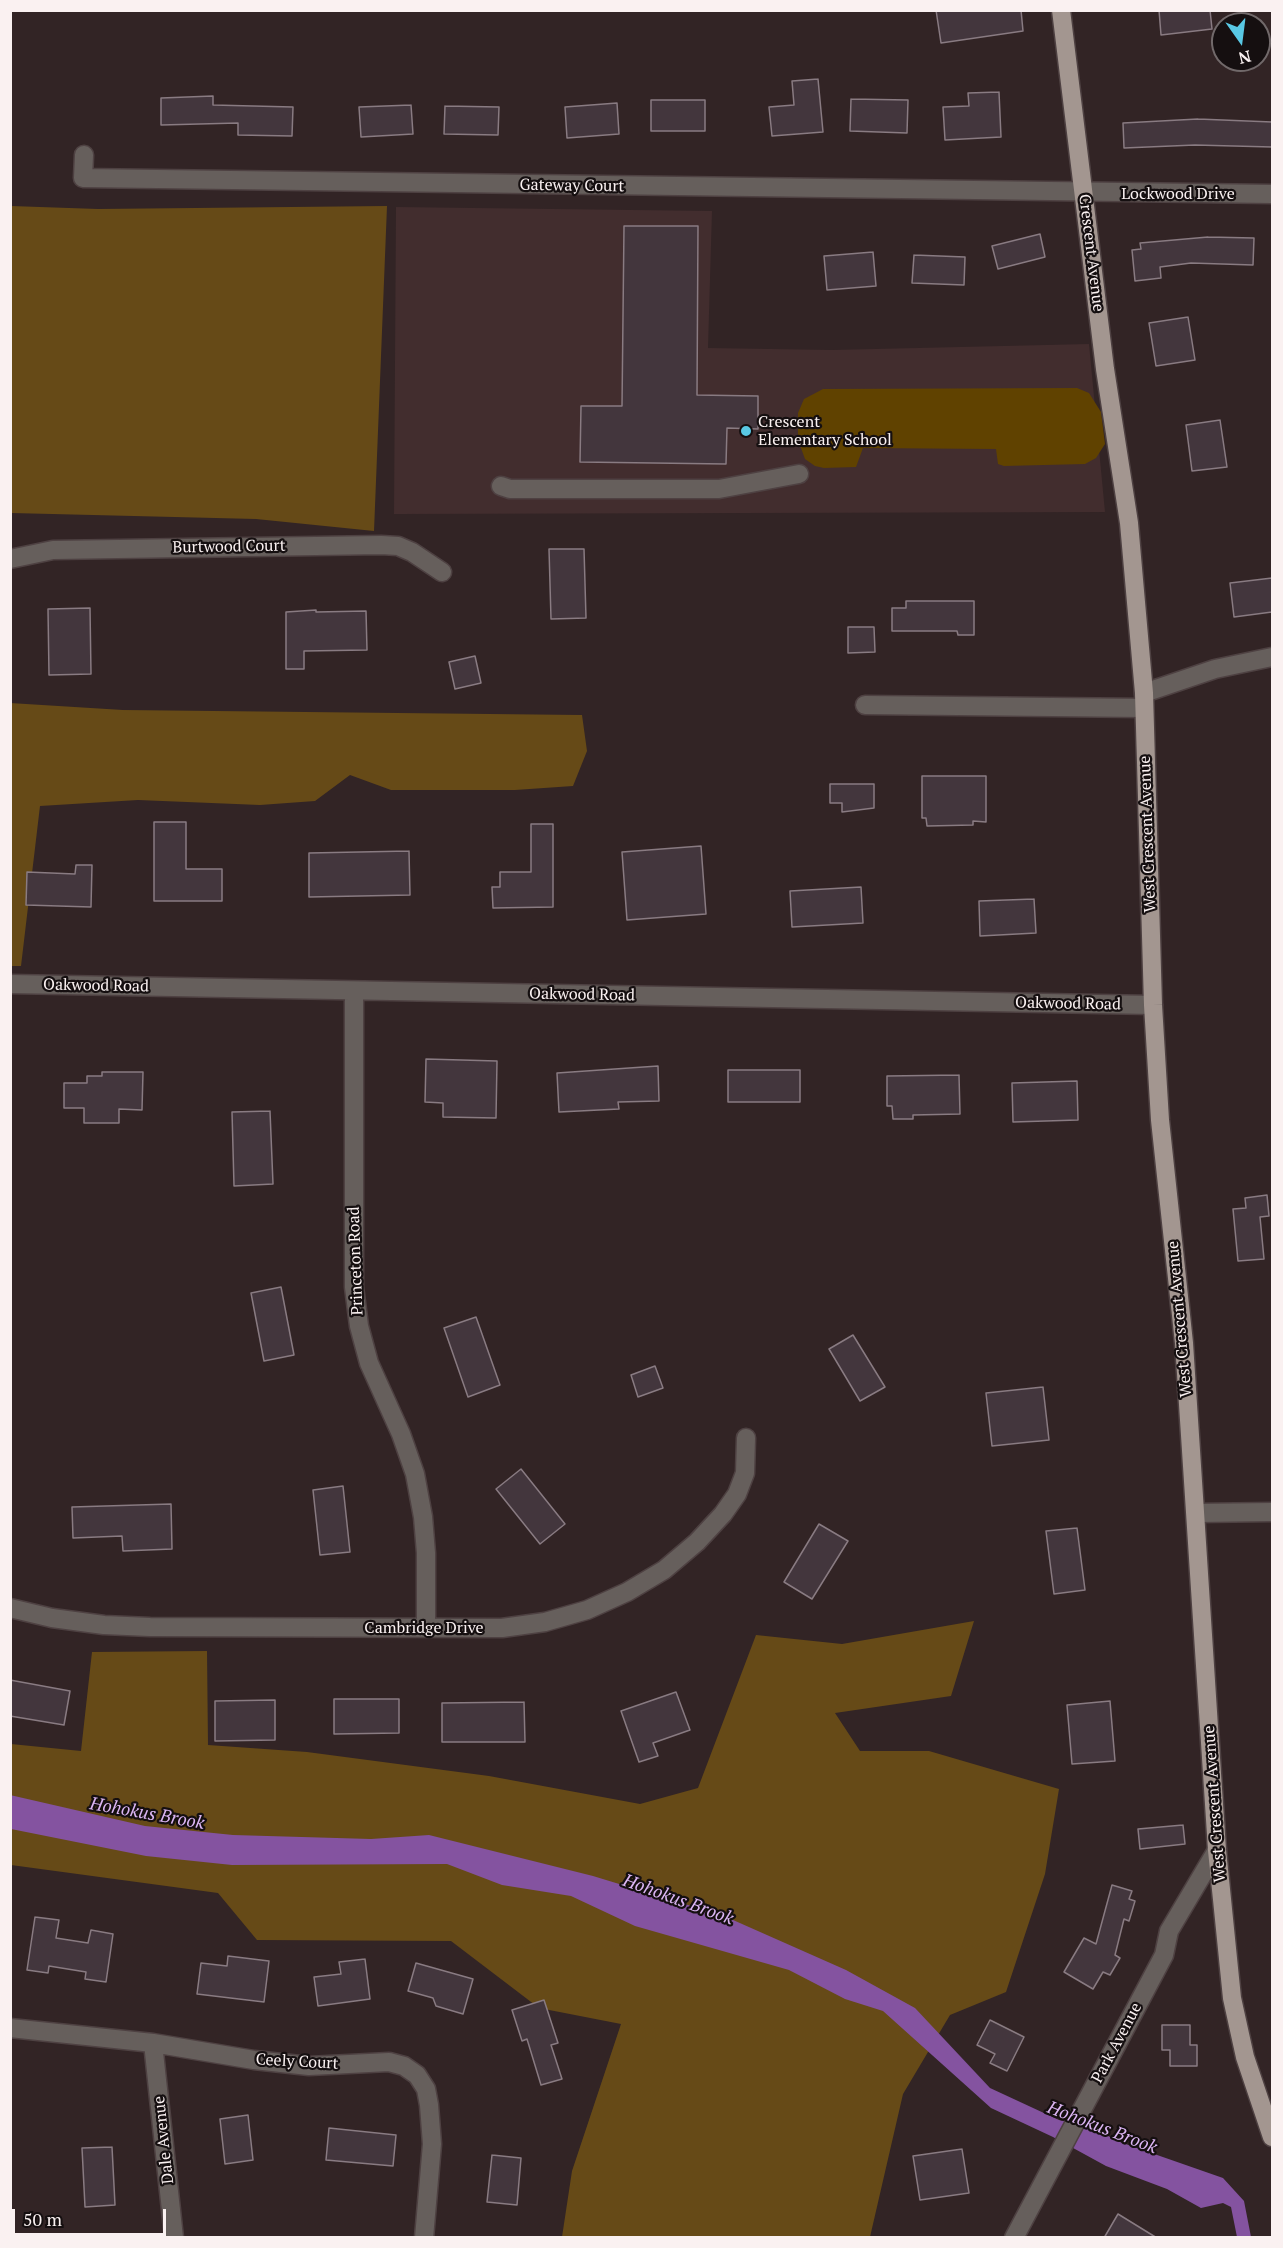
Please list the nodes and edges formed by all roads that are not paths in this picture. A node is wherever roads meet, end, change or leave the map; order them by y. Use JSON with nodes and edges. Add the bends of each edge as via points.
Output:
{"nodes":[{"id":1,"x":1061,"y":10,"type":"edge"},
{"id":2,"x":84,"y":155,"type":"dead end"},
{"id":3,"x":1083,"y":193,"type":"junction"},
{"id":4,"x":1272,"y":194,"type":"edge"},
{"id":5,"x":799,"y":474,"type":"dead end"},
{"id":6,"x":501,"y":486,"type":"dead end"},
{"id":7,"x":1125,"y":495,"type":"joint"},
{"id":8,"x":10,"y":559,"type":"edge"},
{"id":9,"x":442,"y":572,"type":"dead end"},
{"id":10,"x":1272,"y":657,"type":"edge"},
{"id":11,"x":1144,"y":700,"type":"junction"},
{"id":12,"x":865,"y":705,"type":"dead end"},
{"id":13,"x":10,"y":984,"type":"edge"},
{"id":14,"x":354,"y":991,"type":"junction"},
{"id":15,"x":1153,"y":1005,"type":"junction"},
{"id":16,"x":746,"y":1438,"type":"dead end"},
{"id":17,"x":1272,"y":1512,"type":"edge"},
{"id":18,"x":1197,"y":1513,"type":"junction"},
{"id":19,"x":10,"y":1608,"type":"edge"},
{"id":20,"x":426,"y":1628,"type":"junction"},
{"id":21,"x":1217,"y":1850,"type":"junction"},
{"id":22,"x":10,"y":2028,"type":"edge"},
{"id":23,"x":153,"y":2043,"type":"junction"},
{"id":24,"x":1272,"y":2137,"type":"edge"},
{"id":25,"x":174,"y":2238,"type":"edge"},
{"id":26,"x":424,"y":2238,"type":"edge"},
{"id":27,"x":1014,"y":2238,"type":"edge"}],
"edges":[{"from":1,"to":3,"type":"main road","name":"Crescent Avenue"},
{"from":2,"to":3,"type":"street","name":"Gateway Court","via":[[83,178]]},
{"from":3,"to":4,"type":"street","name":"Lockwood Drive"},
{"from":3,"to":7,"type":"main road","name":"Crescent Avenue"},
{"from":5,"to":6,"type":"street","via":[[719,489]]},
{"from":7,"to":11,"type":"main road","name":"West Crescent Avenue"},
{"from":8,"to":9,"type":"street","name":"Burtwood Court","via":[[53,550],[381,545],[412,552]]},
{"from":10,"to":11,"type":"street","via":[[1215,669]]},
{"from":11,"to":12,"type":"street"},
{"from":11,"to":15,"type":"main road","name":"West Crescent Avenue"},
{"from":13,"to":14,"type":"street","name":"Oakwood Road"},
{"from":14,"to":15,"type":"street","name":"Oakwood Road"},
{"from":14,"to":20,"type":"street","name":"Princeton Road","via":[[354,1287],[369,1364],[401,1434],[423,1516]]},
{"from":15,"to":18,"type":"main road","name":"West Crescent Avenue"},
{"from":16,"to":20,"type":"street","name":"Cambridge Drive","via":[[745,1473],[723,1514],[664,1570],[627,1592],[587,1610],[545,1622],[502,1628]]},
{"from":17,"to":18,"type":"street"},
{"from":18,"to":21,"type":"main road","name":"West Crescent Avenue"},
{"from":19,"to":20,"type":"street","name":"Cambridge Drive","via":[[104,1625]]},
{"from":21,"to":24,"type":"main road","name":"West Crescent Avenue","via":[[1232,1998],[1245,2057]]},
{"from":21,"to":27,"type":"street","name":"Park Avenue","via":[[1169,1931],[1164,1954]]},
{"from":22,"to":23,"type":"street","name":"Ceely Court"},
{"from":23,"to":25,"type":"street","name":"Dale Avenue"},
{"from":23,"to":26,"type":"street","name":"Ceely Court","via":[[309,2066],[389,2062],[417,2075],[426,2089],[432,2144]]}]}
